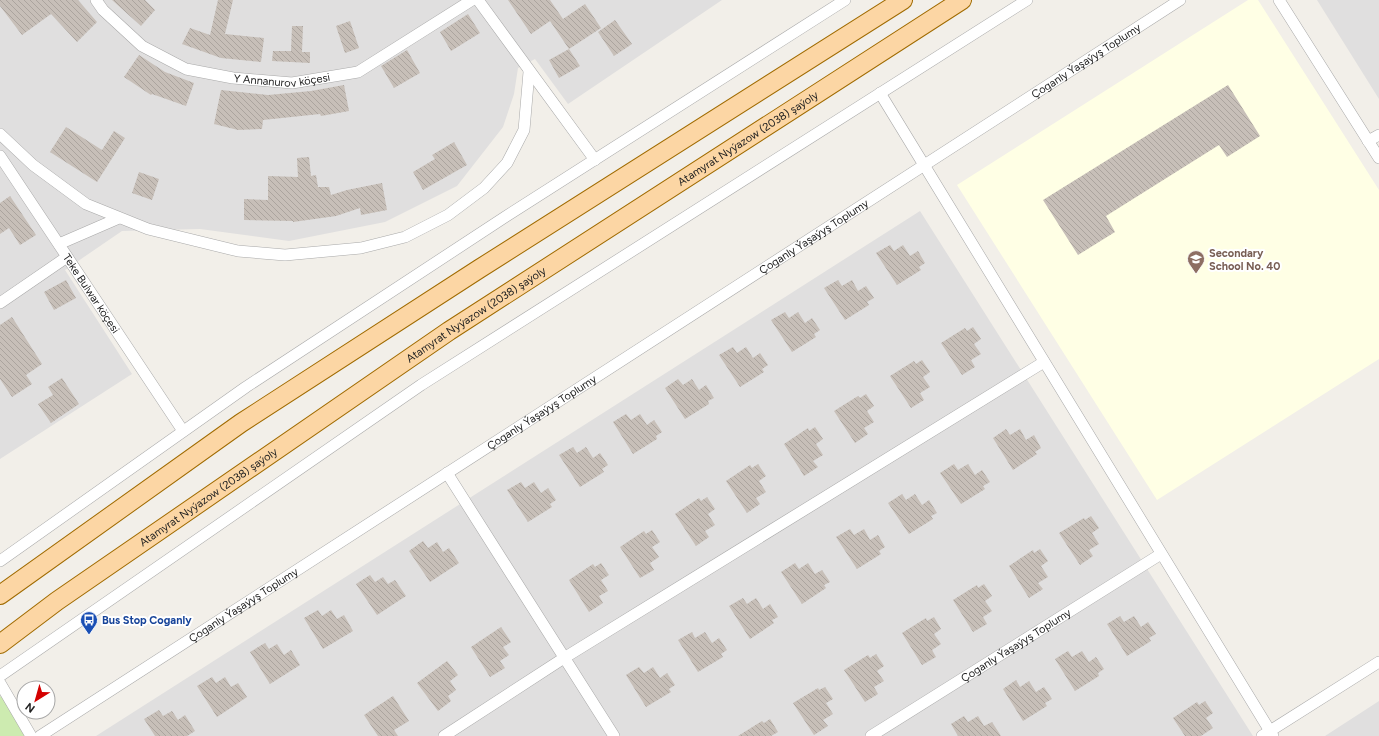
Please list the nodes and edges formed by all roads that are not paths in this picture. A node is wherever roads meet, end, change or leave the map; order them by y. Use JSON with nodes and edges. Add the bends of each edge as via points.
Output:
{"nodes":[{"id":1,"x":96,"y":0,"type":"edge"},
{"id":2,"x":472,"y":0,"type":"edge"},
{"id":3,"x":478,"y":0,"type":"edge"},
{"id":4,"x":845,"y":0,"type":"edge"},
{"id":5,"x":903,"y":0,"type":"edge"},
{"id":6,"x":962,"y":0,"type":"edge"},
{"id":7,"x":1027,"y":0,"type":"edge"},
{"id":8,"x":1180,"y":0,"type":"edge"},
{"id":9,"x":1279,"y":0,"type":"edge"},
{"id":10,"x":530,"y":72,"type":"junction"},
{"id":11,"x":880,"y":93,"type":"junction"},
{"id":12,"x":0,"y":134,"type":"edge"},
{"id":13,"x":1379,"y":135,"type":"edge"},
{"id":14,"x":1368,"y":141,"type":"junction"},
{"id":15,"x":0,"y":156,"type":"edge"},
{"id":16,"x":1379,"y":158,"type":"edge"},
{"id":17,"x":595,"y":160,"type":"junction"},
{"id":18,"x":924,"y":165,"type":"junction"},
{"id":19,"x":119,"y":218,"type":"junction"},
{"id":20,"x":59,"y":244,"type":"junction"},
{"id":21,"x":68,"y":257,"type":"junction"},
{"id":22,"x":0,"y":303,"type":"edge"},
{"id":23,"x":1044,"y":362,"type":"junction"},
{"id":24,"x":183,"y":430,"type":"junction"},
{"id":25,"x":447,"y":474,"type":"junction"},
{"id":26,"x":1161,"y":554,"type":"junction"},
{"id":27,"x":0,"y":561,"type":"edge"},
{"id":28,"x":0,"y":595,"type":"edge"},
{"id":29,"x":0,"y":644,"type":"edge"},
{"id":30,"x":564,"y":658,"type":"junction"},
{"id":31,"x":1379,"y":662,"type":"edge"},
{"id":32,"x":0,"y":676,"type":"edge"},
{"id":33,"x":0,"y":683,"type":"edge"},
{"id":34,"x":1268,"y":734,"type":"edge"},
{"id":35,"x":31,"y":736,"type":"edge"},
{"id":36,"x":40,"y":736,"type":"edge"},
{"id":37,"x":444,"y":736,"type":"edge"},
{"id":38,"x":614,"y":736,"type":"edge"},
{"id":39,"x":871,"y":736,"type":"edge"}],
"edges":[{"from":1,"to":2,"type":"street","name":"Y Annanurov köçesi","via":[[103,10],[142,46],[186,69],[233,78],[292,83],[358,72]]},
{"from":3,"to":10,"type":"street"},
{"from":4,"to":17,"type":"street"},
{"from":5,"to":28,"type":"main road","via":[[241,423]]},
{"from":6,"to":29,"type":"main road","name":"Atamyrat Nyýazow (2038) şaýoly","via":[[449,330],[57,601]]},
{"from":7,"to":11,"type":"street"},
{"from":8,"to":18,"type":"street","name":"Çoganly Ýaşaýyş Toplumy"},
{"from":9,"to":14,"type":"street"},
{"from":10,"to":17,"type":"street"},
{"from":10,"to":19,"type":"street","via":[[524,130],[507,163],[484,188],[448,215],[405,237],[361,248],[285,255],[238,251],[148,229]]},
{"from":11,"to":18,"type":"street"},
{"from":11,"to":32,"type":"street","via":[[422,385]]},
{"from":12,"to":19,"type":"street","via":[[33,165],[86,204]]},
{"from":13,"to":14,"type":"street"},
{"from":14,"to":16,"type":"street"},
{"from":15,"to":20,"type":"street","name":"Teke Bulwar köçesi"},
{"from":17,"to":24,"type":"street"},
{"from":18,"to":23,"type":"street"},
{"from":18,"to":25,"type":"street","name":"Çoganly Ýaşaýyş Toplumy"},
{"from":19,"to":20,"type":"street"},
{"from":20,"to":21,"type":"street","name":"Teke Bulwar köçesi"},
{"from":21,"to":22,"type":"street"},
{"from":21,"to":24,"type":"street","name":"Teke Bulwar köçesi"},
{"from":23,"to":26,"type":"street"},
{"from":23,"to":30,"type":"street"},
{"from":24,"to":27,"type":"street"},
{"from":25,"to":30,"type":"street"},
{"from":25,"to":36,"type":"street","name":"Çoganly Ýaşaýyş Toplumy"},
{"from":26,"to":34,"type":"street"},
{"from":26,"to":39,"type":"street","name":"Çoganly Ýaşaýyş Toplumy"},
{"from":30,"to":37,"type":"street"},
{"from":30,"to":38,"type":"street"},
{"from":31,"to":34,"type":"street"},
{"from":33,"to":35,"type":"street"}]}
